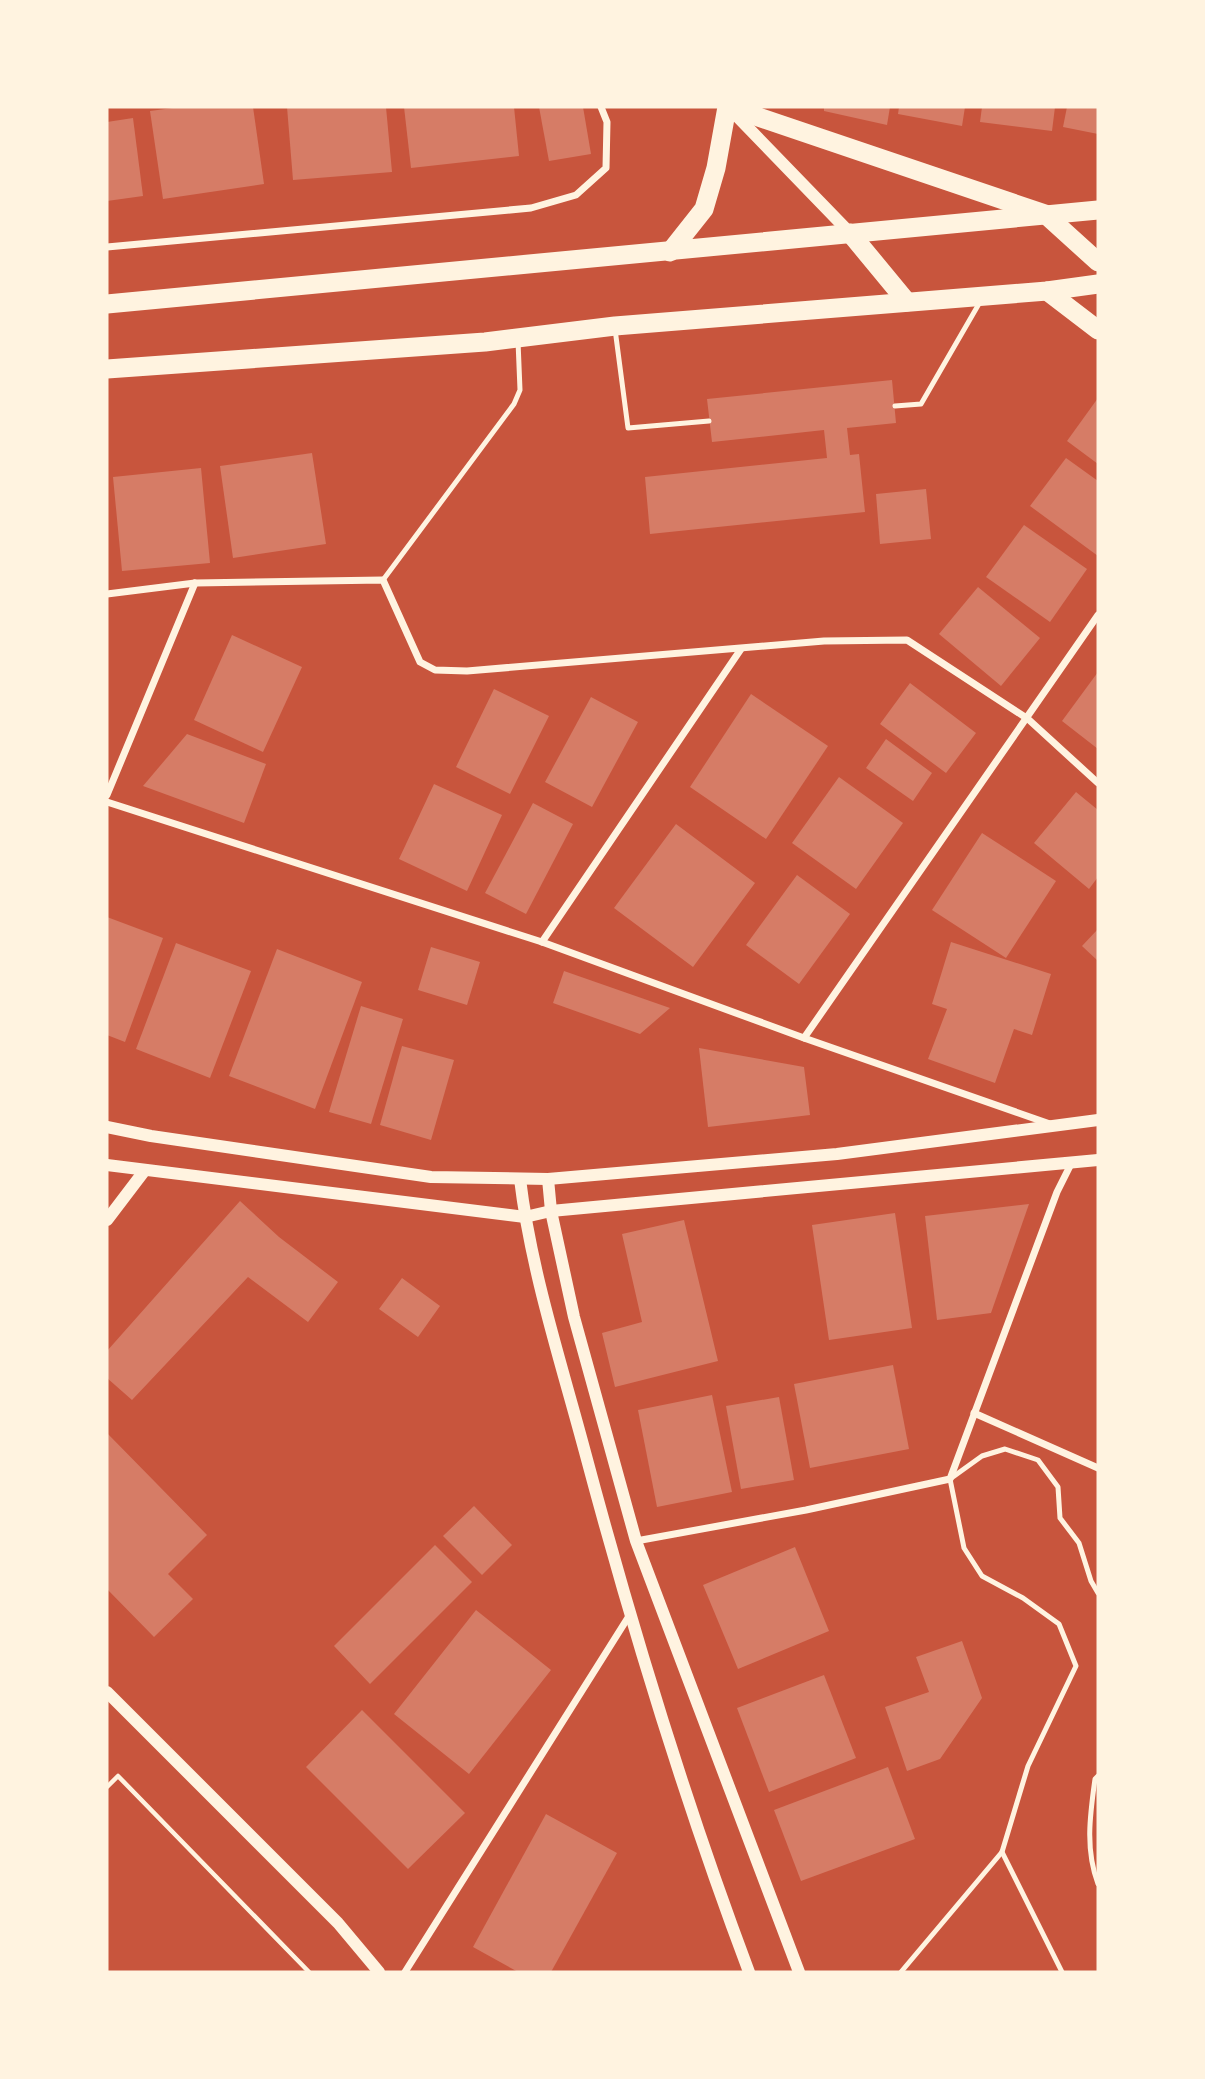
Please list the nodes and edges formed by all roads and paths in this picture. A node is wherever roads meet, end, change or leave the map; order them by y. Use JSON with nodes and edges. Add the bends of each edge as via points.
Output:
{"nodes":[{"id":1,"x":601,"y":107,"type":"edge"},
{"id":2,"x":728,"y":107,"type":"edge"},
{"id":3,"x":1098,"y":210,"type":"edge"},
{"id":4,"x":1045,"y":214,"type":"junction"},
{"id":5,"x":850,"y":233,"type":"junction"},
{"id":6,"x":107,"y":247,"type":"edge"},
{"id":7,"x":670,"y":252,"type":"junction"},
{"id":8,"x":1098,"y":262,"type":"edge"},
{"id":9,"x":1098,"y":284,"type":"edge"},
{"id":10,"x":1046,"y":291,"type":"junction"},
{"id":11,"x":983,"y":296,"type":"junction"},
{"id":12,"x":908,"y":302,"type":"junction"},
{"id":13,"x":107,"y":304,"type":"edge"},
{"id":14,"x":615,"y":326,"type":"junction"},
{"id":15,"x":1098,"y":330,"type":"edge"},
{"id":16,"x":517,"y":338,"type":"junction"},
{"id":17,"x":107,"y":369,"type":"edge"},
{"id":18,"x":895,"y":406,"type":"dead end"},
{"id":19,"x":709,"y":421,"type":"dead end"},
{"id":20,"x":383,"y":580,"type":"junction"},
{"id":21,"x":195,"y":583,"type":"junction"},
{"id":22,"x":107,"y":594,"type":"edge"},
{"id":23,"x":1098,"y":615,"type":"edge"},
{"id":24,"x":741,"y":649,"type":"junction"},
{"id":25,"x":1028,"y":719,"type":"junction"},
{"id":26,"x":1098,"y":783,"type":"edge"},
{"id":27,"x":107,"y":795,"type":"edge"},
{"id":28,"x":107,"y":802,"type":"edge"},
{"id":29,"x":542,"y":943,"type":"junction"},
{"id":30,"x":804,"y":1038,"type":"junction"},
{"id":31,"x":1098,"y":1120,"type":"edge"},
{"id":32,"x":107,"y":1127,"type":"edge"},
{"id":33,"x":1059,"y":1127,"type":"junction"},
{"id":34,"x":1098,"y":1160,"type":"edge"},
{"id":35,"x":1072,"y":1161,"type":"junction"},
{"id":36,"x":107,"y":1165,"type":"edge"},
{"id":37,"x":145,"y":1170,"type":"junction"},
{"id":38,"x":520,"y":1179,"type":"junction"},
{"id":39,"x":548,"y":1179,"type":"junction"},
{"id":40,"x":551,"y":1211,"type":"junction"},
{"id":41,"x":525,"y":1217,"type":"junction"},
{"id":42,"x":107,"y":1220,"type":"edge"},
{"id":43,"x":974,"y":1413,"type":"junction"},
{"id":44,"x":1098,"y":1468,"type":"edge"},
{"id":45,"x":950,"y":1479,"type":"junction"},
{"id":46,"x":636,"y":1541,"type":"junction"},
{"id":47,"x":1098,"y":1593,"type":"edge"},
{"id":48,"x":629,"y":1616,"type":"junction"},
{"id":49,"x":107,"y":1692,"type":"edge"},
{"id":50,"x":1098,"y":1776,"type":"edge"},
{"id":51,"x":107,"y":1787,"type":"edge"},
{"id":52,"x":1002,"y":1852,"type":"junction"},
{"id":53,"x":1098,"y":1884,"type":"edge"},
{"id":54,"x":309,"y":1972,"type":"edge"},
{"id":55,"x":379,"y":1972,"type":"edge"},
{"id":56,"x":405,"y":1972,"type":"edge"},
{"id":57,"x":749,"y":1972,"type":"edge"},
{"id":58,"x":799,"y":1972,"type":"edge"},
{"id":59,"x":901,"y":1972,"type":"edge"},
{"id":60,"x":1062,"y":1972,"type":"edge"}],
"edges":[{"from":1,"to":6,"type":"street","via":[[607,122],[606,167],[576,195],[517,209]]},
{"from":2,"to":4,"type":"highway"},
{"from":2,"to":5,"type":"street"},
{"from":2,"to":7,"type":"highway","via":[[704,209]]},
{"from":3,"to":4,"type":"highway"},
{"from":4,"to":5,"type":"highway"},
{"from":4,"to":8,"type":"highway"},
{"from":5,"to":7,"type":"highway"},
{"from":5,"to":12,"type":"highway"},
{"from":7,"to":13,"type":"highway"},
{"from":9,"to":10,"type":"highway"},
{"from":10,"to":11,"type":"highway"},
{"from":10,"to":15,"type":"highway"},
{"from":11,"to":12,"type":"highway"},
{"from":11,"to":18,"type":"lane","via":[[921,404]]},
{"from":12,"to":14,"type":"highway"},
{"from":14,"to":16,"type":"highway"},
{"from":14,"to":19,"type":"lane","via":[[628,428]]},
{"from":16,"to":17,"type":"highway"},
{"from":16,"to":20,"type":"lane","via":[[520,390],[514,404]]},
{"from":20,"to":21,"type":"street"},
{"from":20,"to":24,"type":"street","via":[[419,662],[435,670]]},
{"from":21,"to":22,"type":"street"},
{"from":21,"to":27,"type":"street"},
{"from":23,"to":25,"type":"street"},
{"from":24,"to":25,"type":"street","via":[[907,640]]},
{"from":24,"to":29,"type":"street"},
{"from":25,"to":26,"type":"street"},
{"from":25,"to":30,"type":"street"},
{"from":28,"to":29,"type":"street"},
{"from":29,"to":30,"type":"street"},
{"from":30,"to":33,"type":"street"},
{"from":31,"to":33,"type":"street"},
{"from":32,"to":38,"type":"street","via":[[431,1177]]},
{"from":33,"to":39,"type":"street","via":[[837,1154]]},
{"from":34,"to":35,"type":"street"},
{"from":35,"to":40,"type":"street"},
{"from":35,"to":43,"type":"street"},
{"from":36,"to":37,"type":"street"},
{"from":37,"to":41,"type":"street"},
{"from":37,"to":42,"type":"street"},
{"from":38,"to":39,"type":"street"},
{"from":38,"to":41,"type":"street"},
{"from":39,"to":40,"type":"street"},
{"from":40,"to":41,"type":"street"},
{"from":40,"to":46,"type":"street","via":[[573,1317]]},
{"from":41,"to":48,"type":"street"},
{"from":43,"to":44,"type":"street"},
{"from":43,"to":45,"type":"street"},
{"from":45,"to":46,"type":"street"},
{"from":45,"to":47,"type":"lane","via":[[982,1456],[1005,1449],[1038,1460],[1058,1487],[1060,1518],[1079,1543]]},
{"from":45,"to":52,"type":"lane","via":[[964,1548],[982,1576],[1059,1624],[1076,1666],[1028,1766]]},
{"from":46,"to":58,"type":"street"},
{"from":48,"to":56,"type":"street"},
{"from":48,"to":57,"type":"street","via":[[710,1868]]},
{"from":49,"to":55,"type":"street","via":[[338,1923]]},
{"from":50,"to":53,"type":"lane","via":[[1088,1823],[1091,1865]]},
{"from":51,"to":54,"type":"path","via":[[118,1776]]},
{"from":52,"to":59,"type":"lane"},
{"from":52,"to":60,"type":"lane"}]}
